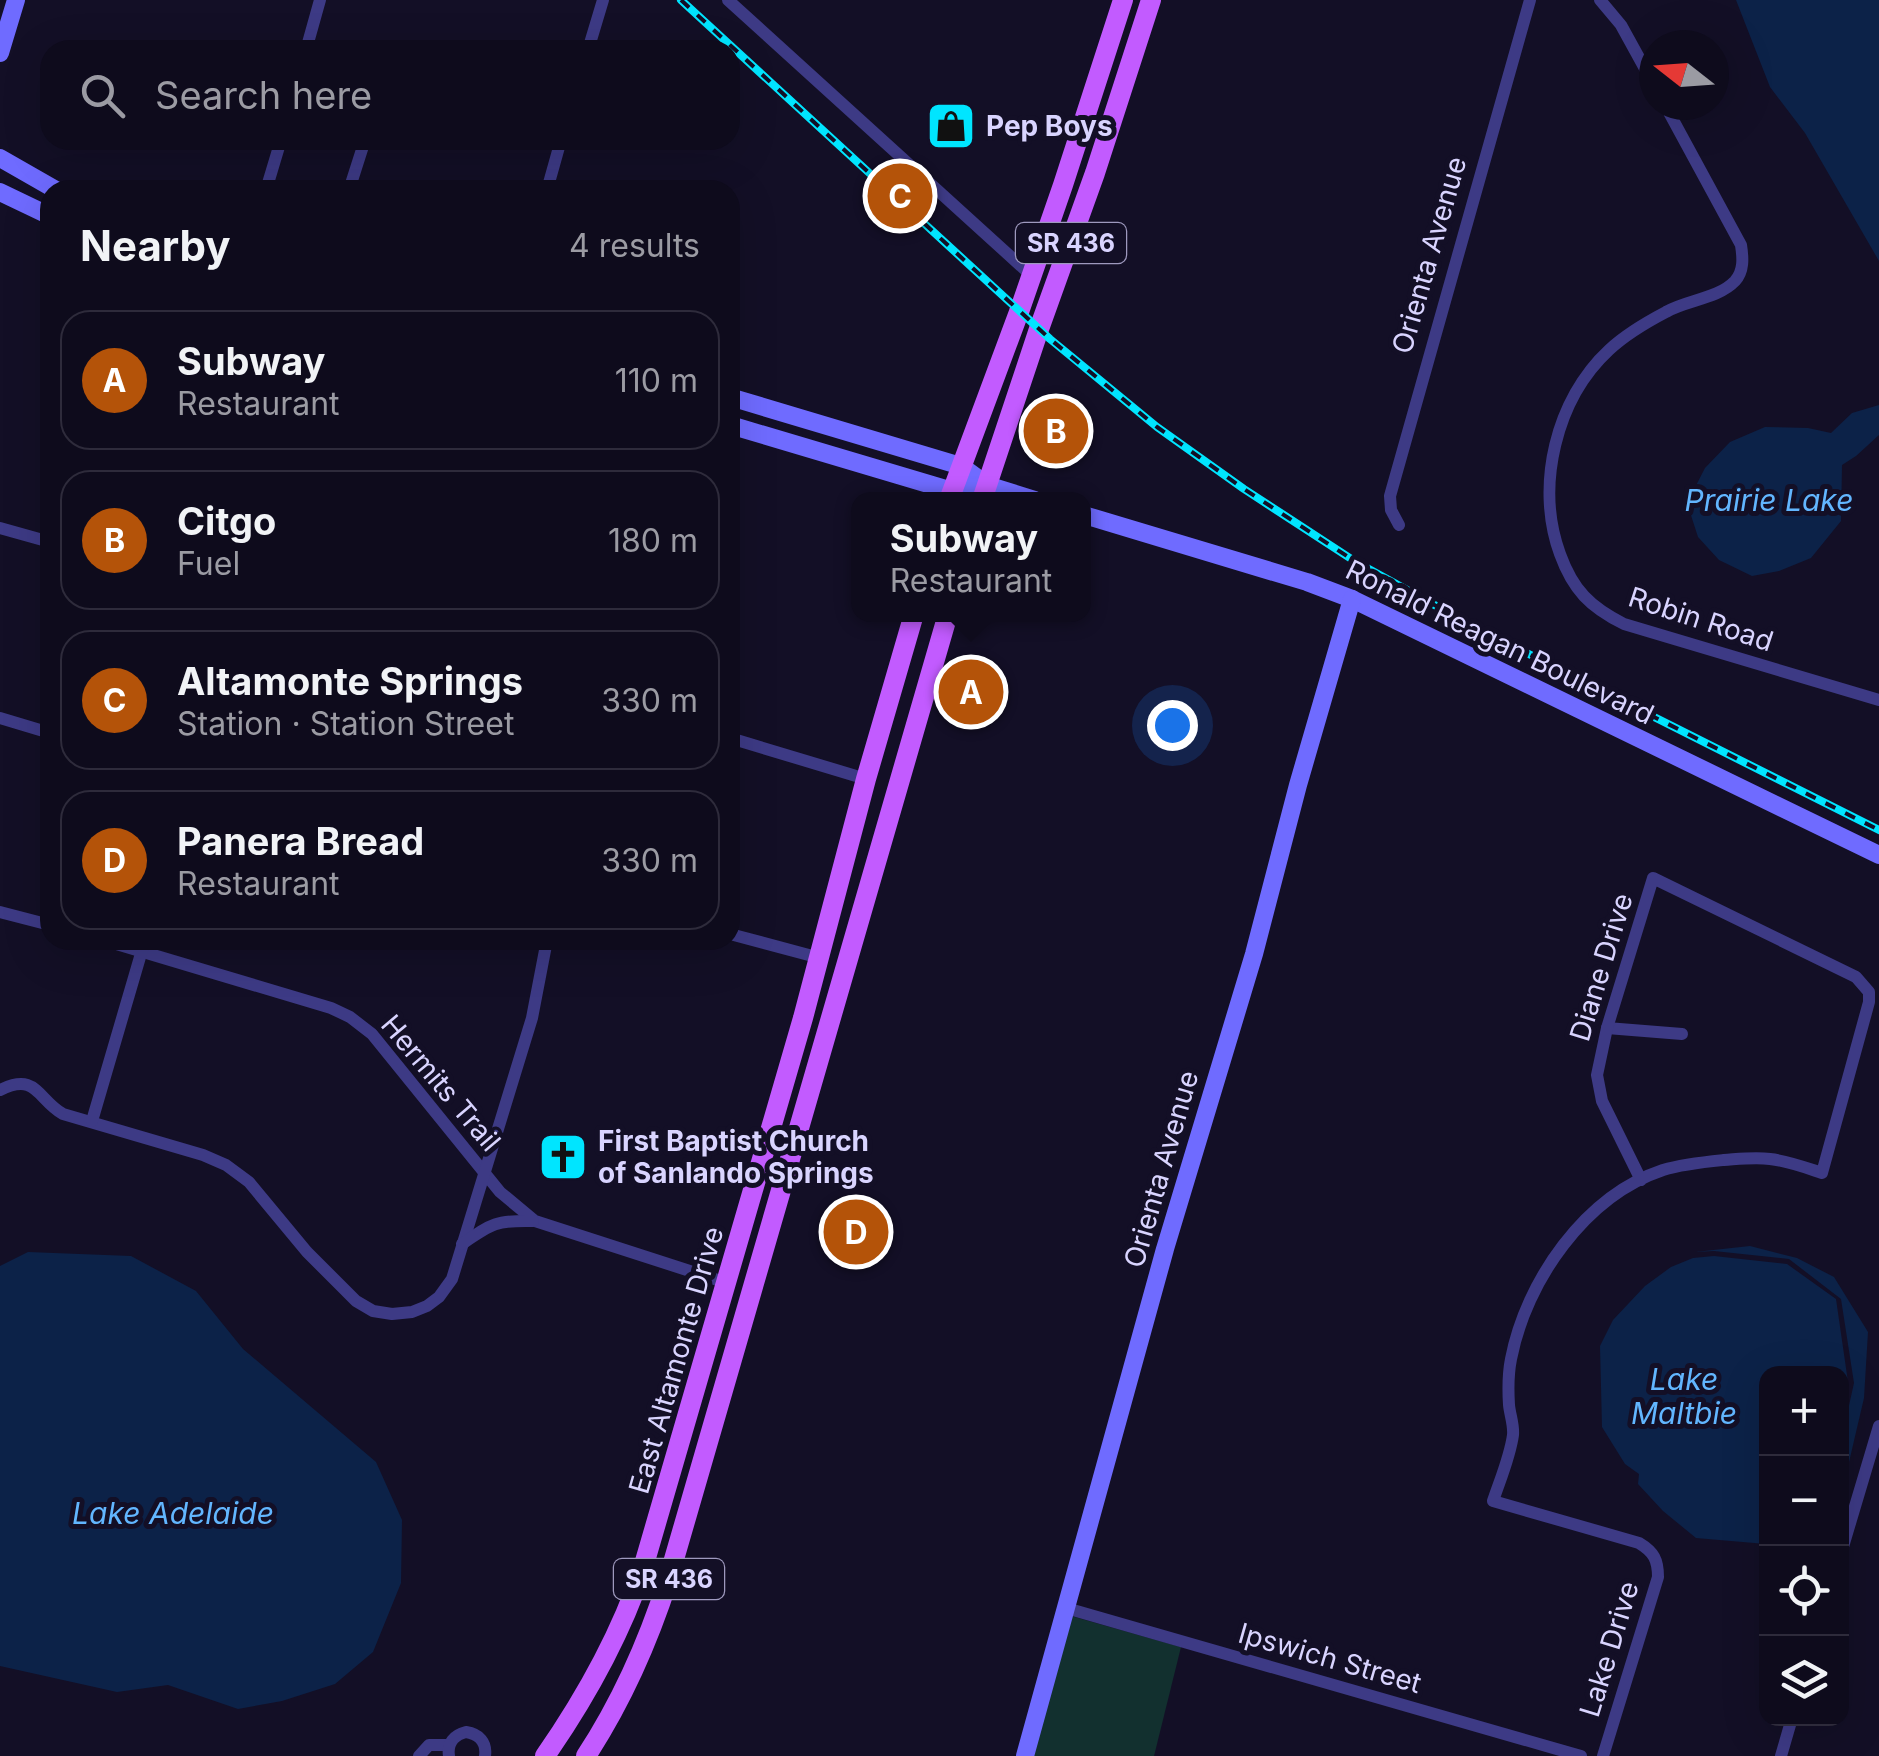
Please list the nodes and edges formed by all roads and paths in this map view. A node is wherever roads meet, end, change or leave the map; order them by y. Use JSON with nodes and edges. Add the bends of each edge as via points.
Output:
{"nodes":[{"id":1,"x":16,"y":0,"type":"edge"},
{"id":2,"x":320,"y":0,"type":"edge"},
{"id":3,"x":603,"y":0,"type":"edge"},
{"id":4,"x":728,"y":0,"type":"edge"},
{"id":5,"x":1123,"y":0,"type":"edge"},
{"id":6,"x":1151,"y":0,"type":"edge"},
{"id":7,"x":1530,"y":0,"type":"edge"},
{"id":8,"x":1600,"y":0,"type":"edge"},
{"id":9,"x":309,"y":40,"type":"edge"},
{"id":10,"x":591,"y":40,"type":"edge"},
{"id":11,"x":0,"y":53,"type":"edge"},
{"id":12,"x":1639,"y":58,"type":"edge"},
{"id":13,"x":1100,"y":74,"type":"junction"},
{"id":14,"x":1113,"y":117,"type":"junction"},
{"id":15,"x":1673,"y":120,"type":"edge"},
{"id":16,"x":1080,"y":132,"type":"junction"},
{"id":17,"x":278,"y":150,"type":"edge"},
{"id":18,"x":361,"y":150,"type":"edge"},
{"id":19,"x":559,"y":150,"type":"edge"},
{"id":20,"x":0,"y":158,"type":"edge"},
{"id":21,"x":1095,"y":173,"type":"junction"},
{"id":22,"x":269,"y":180,"type":"edge"},
{"id":23,"x":352,"y":180,"type":"edge"},
{"id":24,"x":550,"y":180,"type":"edge"},
{"id":25,"x":40,"y":181,"type":"edge"},
{"id":26,"x":0,"y":192,"type":"edge"},
{"id":27,"x":40,"y":211,"type":"edge"},
{"id":28,"x":1032,"y":276,"type":"junction"},
{"id":29,"x":740,"y":400,"type":"edge"},
{"id":30,"x":740,"y":429,"type":"edge"},
{"id":31,"x":961,"y":466,"type":"junction"},
{"id":32,"x":940,"y":492,"type":"edge"},
{"id":33,"x":951,"y":492,"type":"edge"},
{"id":34,"x":984,"y":492,"type":"edge"},
{"id":35,"x":1091,"y":517,"type":"edge"},
{"id":36,"x":1399,"y":525,"type":"dead end"},
{"id":37,"x":0,"y":528,"type":"edge"},
{"id":38,"x":40,"y":539,"type":"edge"},
{"id":39,"x":1352,"y":599,"type":"junction"},
{"id":40,"x":912,"y":622,"type":"edge"},
{"id":41,"x":946,"y":622,"type":"edge"},
{"id":42,"x":1879,"y":700,"type":"edge"},
{"id":43,"x":0,"y":718,"type":"edge"},
{"id":44,"x":40,"y":730,"type":"edge"},
{"id":45,"x":740,"y":741,"type":"edge"},
{"id":46,"x":866,"y":779,"type":"junction"},
{"id":47,"x":890,"y":817,"type":"junction"},
{"id":48,"x":1879,"y":855,"type":"edge"},
{"id":49,"x":0,"y":912,"type":"edge"},
{"id":50,"x":40,"y":922,"type":"edge"},
{"id":51,"x":740,"y":937,"type":"edge"},
{"id":52,"x":143,"y":950,"type":"edge"},
{"id":53,"x":159,"y":950,"type":"edge"},
{"id":54,"x":545,"y":950,"type":"edge"},
{"id":55,"x":820,"y":958,"type":"junction"},
{"id":56,"x":803,"y":1018,"type":"junction"},
{"id":57,"x":1607,"y":1028,"type":"junction"},
{"id":58,"x":1682,"y":1034,"type":"dead end"},
{"id":59,"x":819,"y":1059,"type":"junction"},
{"id":60,"x":0,"y":1090,"type":"edge"},
{"id":61,"x":92,"y":1121,"type":"junction"},
{"id":62,"x":484,"y":1172,"type":"junction"},
{"id":63,"x":1641,"y":1180,"type":"junction"},
{"id":64,"x":535,"y":1221,"type":"junction"},
{"id":65,"x":462,"y":1244,"type":"junction"},
{"id":66,"x":735,"y":1254,"type":"junction"},
{"id":67,"x":726,"y":1283,"type":"junction"},
{"id":68,"x":751,"y":1294,"type":"junction"},
{"id":69,"x":743,"y":1320,"type":"junction"},
{"id":70,"x":1879,"y":1426,"type":"edge"},
{"id":71,"x":674,"y":1466,"type":"junction"},
{"id":72,"x":692,"y":1496,"type":"junction"},
{"id":73,"x":1843,"y":1546,"type":"edge"},
{"id":74,"x":1066,"y":1608,"type":"junction"},
{"id":75,"x":1790,"y":1726,"type":"edge"},
{"id":76,"x":449,"y":1750,"type":"edge"},
{"id":77,"x":419,"y":1756,"type":"edge"},
{"id":78,"x":485,"y":1756,"type":"edge"},
{"id":79,"x":545,"y":1756,"type":"edge"},
{"id":80,"x":586,"y":1756,"type":"edge"},
{"id":81,"x":1026,"y":1756,"type":"edge"},
{"id":82,"x":1580,"y":1756,"type":"edge"},
{"id":83,"x":1603,"y":1756,"type":"edge"},
{"id":84,"x":1781,"y":1756,"type":"edge"}],
"edges":[{"from":1,"to":11,"type":"street"},
{"from":2,"to":9,"type":"street"},
{"from":3,"to":10,"type":"street"},
{"from":4,"to":28,"type":"street"},
{"from":5,"to":13,"type":"main road","number":"SR 436"},
{"from":6,"to":14,"type":"main road","number":"SR 436"},
{"from":7,"to":36,"type":"street","name":"Orienta Avenue","via":[[1390,496]]},
{"from":8,"to":12,"type":"street"},
{"from":13,"to":14,"type":"main road"},
{"from":13,"to":16,"type":"main road","number":"SR 436"},
{"from":14,"to":21,"type":"main road","number":"SR 436"},
{"from":15,"to":42,"type":"street","name":"Robin Road","via":[[1741,245],[1741,271],[1720,292],[1636,328],[1581,384],[1552,458],[1556,544],[1567,574],[1603,614]]},
{"from":16,"to":21,"type":"main road"},
{"from":16,"to":28,"type":"main road","number":"SR 436"},
{"from":17,"to":22,"type":"street"},
{"from":18,"to":23,"type":"street"},
{"from":19,"to":24,"type":"street"},
{"from":20,"to":25,"type":"street"},
{"from":21,"to":34,"type":"main road","number":"SR 436"},
{"from":26,"to":27,"type":"street"},
{"from":28,"to":31,"type":"main road","number":"SR 436"},
{"from":29,"to":31,"type":"street"},
{"from":30,"to":32,"type":"street"},
{"from":31,"to":33,"type":"main road","number":"SR 436"},
{"from":31,"to":34,"type":"street"},
{"from":35,"to":39,"type":"street","name":"Ronald Reagan Boulevard"},
{"from":37,"to":38,"type":"street"},
{"from":39,"to":48,"type":"street","name":"Ronald Reagan Boulevard"},
{"from":39,"to":74,"type":"street","name":"Orienta Avenue"},
{"from":40,"to":46,"type":"main road","name":"East Altamonte Drive","number":"SR 436"},
{"from":41,"to":47,"type":"main road","name":"East Altamonte Drive","number":"SR 436"},
{"from":43,"to":44,"type":"street"},
{"from":45,"to":46,"type":"street"},
{"from":46,"to":47,"type":"main road"},
{"from":46,"to":55,"type":"main road","name":"East Altamonte Drive","number":"SR 436"},
{"from":47,"to":59,"type":"main road","name":"East Altamonte Drive","number":"SR 436"},
{"from":49,"to":50,"type":"street"},
{"from":51,"to":55,"type":"street"},
{"from":52,"to":61,"type":"street"},
{"from":53,"to":62,"type":"street","name":"Hermits Trail","via":[[350,1017],[372,1034]]},
{"from":54,"to":62,"type":"street","via":[[532,1018]]},
{"from":55,"to":56,"type":"main road","name":"East Altamonte Drive","number":"SR 436"},
{"from":56,"to":59,"type":"main road"},
{"from":56,"to":66,"type":"main road","name":"East Altamonte Drive","number":"SR 436"},
{"from":57,"to":58,"type":"street"},
{"from":57,"to":63,"type":"street","name":"Diane Drive","via":[[1597,1086]]},
{"from":57,"to":63,"type":"street","name":"Diane Drive","via":[[1653,878],[1856,977],[1869,992],[1822,1172],[1766,1158],[1737,1159],[1677,1166]]},
{"from":59,"to":68,"type":"main road","name":"East Altamonte Drive","number":"SR 436"},
{"from":60,"to":61,"type":"street","via":[[28,1084],[63,1114]]},
{"from":61,"to":65,"type":"street","via":[[226,1165],[373,1311],[412,1312],[439,1297]]},
{"from":62,"to":64,"type":"street","name":"Hermits Trail"},
{"from":62,"to":65,"type":"street"},
{"from":63,"to":83,"type":"street","name":"Lake Drive","via":[[1576,1229],[1528,1306],[1511,1358],[1513,1432],[1493,1501],[1639,1543],[1658,1564]]},
{"from":64,"to":65,"type":"street","via":[[506,1220]]},
{"from":64,"to":67,"type":"street","name":"Hermits Trail"},
{"from":66,"to":67,"type":"main road","name":"East Altamonte Drive","number":"SR 436"},
{"from":66,"to":68,"type":"main road"},
{"from":67,"to":69,"type":"main road"},
{"from":67,"to":71,"type":"main road","name":"East Altamonte Drive","number":"SR 436"},
{"from":68,"to":69,"type":"main road","name":"East Altamonte Drive","number":"SR 436"},
{"from":69,"to":72,"type":"main road","name":"East Altamonte Drive","number":"SR 436"},
{"from":70,"to":73,"type":"street"},
{"from":71,"to":72,"type":"main road","via":[[679,1487]]},
{"from":71,"to":79,"type":"main road","name":"East Altamonte Drive","number":"SR 436","via":[[621,1626]]},
{"from":72,"to":80,"type":"main road","name":"East Altamonte Drive","number":"SR 436","via":[[644,1648]]},
{"from":74,"to":81,"type":"street","name":"Orienta Avenue"},
{"from":74,"to":82,"type":"street","name":"Ipswich Street"},
{"from":75,"to":84,"type":"street"},
{"from":76,"to":77,"type":"street","via":[[429,1745]]},
{"from":76,"to":78,"type":"street","via":[[459,1734],[474,1734]]}]}
